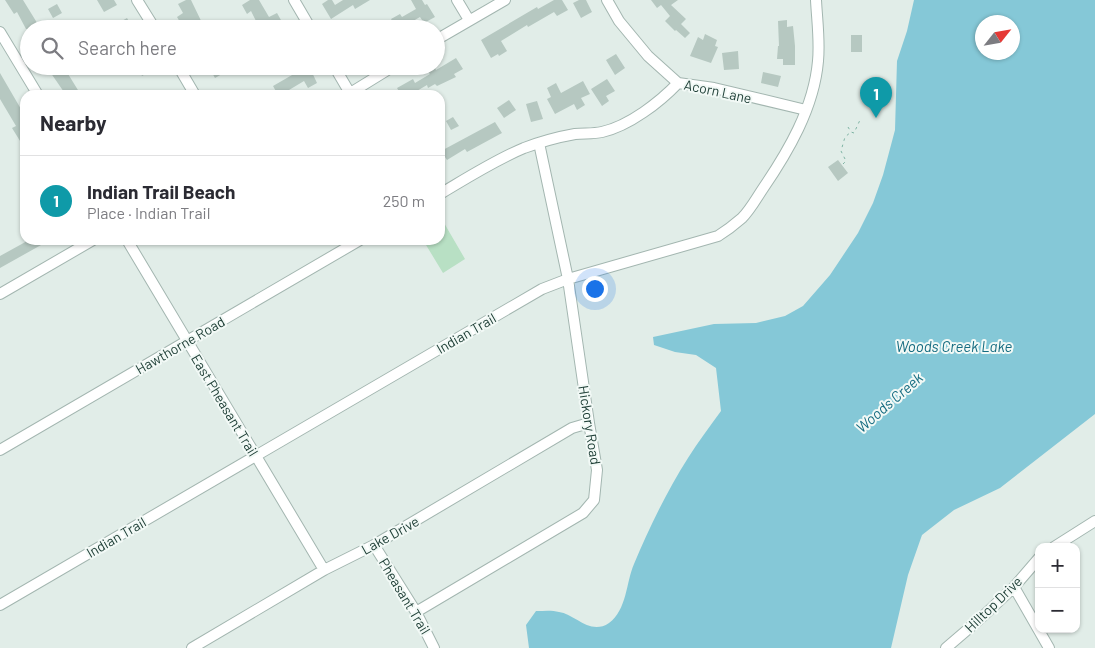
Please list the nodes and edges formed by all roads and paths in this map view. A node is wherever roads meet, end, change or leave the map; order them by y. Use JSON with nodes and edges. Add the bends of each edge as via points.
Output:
{"nodes":[{"id":1,"x":137,"y":0,"type":"edge"},
{"id":2,"x":294,"y":0,"type":"edge"},
{"id":3,"x":457,"y":0,"type":"edge"},
{"id":4,"x":505,"y":0,"type":"edge"},
{"id":5,"x":607,"y":0,"type":"edge"},
{"id":6,"x":816,"y":0,"type":"edge"},
{"id":7,"x":149,"y":20,"type":"edge"},
{"id":8,"x":306,"y":20,"type":"edge"},
{"id":9,"x":469,"y":20,"type":"junction"},
{"id":10,"x":0,"y":32,"type":"edge"},
{"id":11,"x":445,"y":35,"type":"edge"},
{"id":12,"x":20,"y":65,"type":"edge"},
{"id":13,"x":26,"y":75,"type":"edge"},
{"id":14,"x":183,"y":75,"type":"edge"},
{"id":15,"x":339,"y":75,"type":"edge"},
{"id":16,"x":380,"y":75,"type":"edge"},
{"id":17,"x":678,"y":83,"type":"junction"},
{"id":18,"x":35,"y":90,"type":"edge"},
{"id":19,"x":192,"y":90,"type":"edge"},
{"id":20,"x":347,"y":90,"type":"edge"},
{"id":21,"x":355,"y":90,"type":"edge"},
{"id":22,"x":806,"y":110,"type":"junction"},
{"id":23,"x":860,"y":120,"type":"dead end"},
{"id":24,"x":848,"y":127,"type":"dead end"},
{"id":25,"x":850,"y":132,"type":"junction"},
{"id":26,"x":540,"y":143,"type":"junction"},
{"id":27,"x":843,"y":164,"type":"dead end"},
{"id":28,"x":445,"y":191,"type":"edge"},
{"id":29,"x":84,"y":245,"type":"edge"},
{"id":30,"x":130,"y":245,"type":"edge"},
{"id":31,"x":351,"y":245,"type":"edge"},
{"id":32,"x":568,"y":279,"type":"junction"},
{"id":33,"x":0,"y":294,"type":"edge"},
{"id":34,"x":186,"y":341,"type":"junction"},
{"id":35,"x":589,"y":423,"type":"junction"},
{"id":36,"x":0,"y":450,"type":"edge"},
{"id":37,"x":256,"y":456,"type":"junction"},
{"id":38,"x":1095,"y":521,"type":"edge"},
{"id":39,"x":1060,"y":543,"type":"edge"},
{"id":40,"x":374,"y":545,"type":"junction"},
{"id":41,"x":1035,"y":563,"type":"edge"},
{"id":42,"x":324,"y":570,"type":"junction"},
{"id":43,"x":1014,"y":587,"type":"junction"},
{"id":44,"x":0,"y":605,"type":"edge"},
{"id":45,"x":416,"y":612,"type":"junction"},
{"id":46,"x":192,"y":648,"type":"edge"},
{"id":47,"x":434,"y":648,"type":"edge"},
{"id":48,"x":946,"y":648,"type":"edge"},
{"id":49,"x":1049,"y":648,"type":"edge"}],
"edges":[{"from":1,"to":7,"type":"street"},
{"from":2,"to":8,"type":"street"},
{"from":3,"to":9,"type":"street"},
{"from":4,"to":9,"type":"street"},
{"from":5,"to":17,"type":"street","name":"Acorn Lane","via":[[619,21],[648,56]]},
{"from":6,"to":22,"type":"street","name":"Indian Trail","via":[[818,61]]},
{"from":9,"to":11,"type":"street"},
{"from":10,"to":12,"type":"street"},
{"from":13,"to":18,"type":"street"},
{"from":14,"to":19,"type":"street"},
{"from":15,"to":20,"type":"street"},
{"from":16,"to":21,"type":"street"},
{"from":17,"to":22,"type":"street","name":"Acorn Lane","via":[[714,88]]},
{"from":17,"to":26,"type":"street","via":[[644,111],[620,125],[602,132]]},
{"from":22,"to":32,"type":"street","name":"Indian Trail","via":[[775,172],[744,216],[730,228],[718,236]]},
{"from":23,"to":25,"type":"path","via":[[854,134]]},
{"from":24,"to":25,"type":"path"},
{"from":25,"to":27,"type":"path","via":[[841,151],[846,158]]},
{"from":26,"to":28,"type":"street","via":[[510,155]]},
{"from":26,"to":32,"type":"street","name":"Hickory Road"},
{"from":29,"to":33,"type":"street"},
{"from":30,"to":34,"type":"street","name":"East Pheasant Trail"},
{"from":31,"to":34,"type":"street","name":"Hawthorne Road"},
{"from":32,"to":35,"type":"street","name":"Hickory Road"},
{"from":32,"to":37,"type":"street","name":"Indian Trail","via":[[542,289]]},
{"from":34,"to":36,"type":"street","name":"Hawthorne Road"},
{"from":34,"to":37,"type":"street","name":"East Pheasant Trail"},
{"from":35,"to":40,"type":"street","name":"Lake Drive","via":[[572,428]]},
{"from":35,"to":45,"type":"street","name":"Hickory Road","via":[[597,470],[594,500],[583,513]]},
{"from":37,"to":42,"type":"street","name":"East Pheasant Trail"},
{"from":37,"to":44,"type":"street","name":"Indian Trail"},
{"from":38,"to":39,"type":"street"},
{"from":40,"to":42,"type":"street","name":"Lake Drive"},
{"from":40,"to":45,"type":"street","name":"Pheasant Trail"},
{"from":41,"to":43,"type":"street","name":"Hilltop Drive"},
{"from":42,"to":46,"type":"street","name":"Lake Drive"},
{"from":43,"to":48,"type":"street","name":"Hilltop Drive"},
{"from":43,"to":49,"type":"street"},
{"from":45,"to":47,"type":"street","name":"Pheasant Trail"}]}
